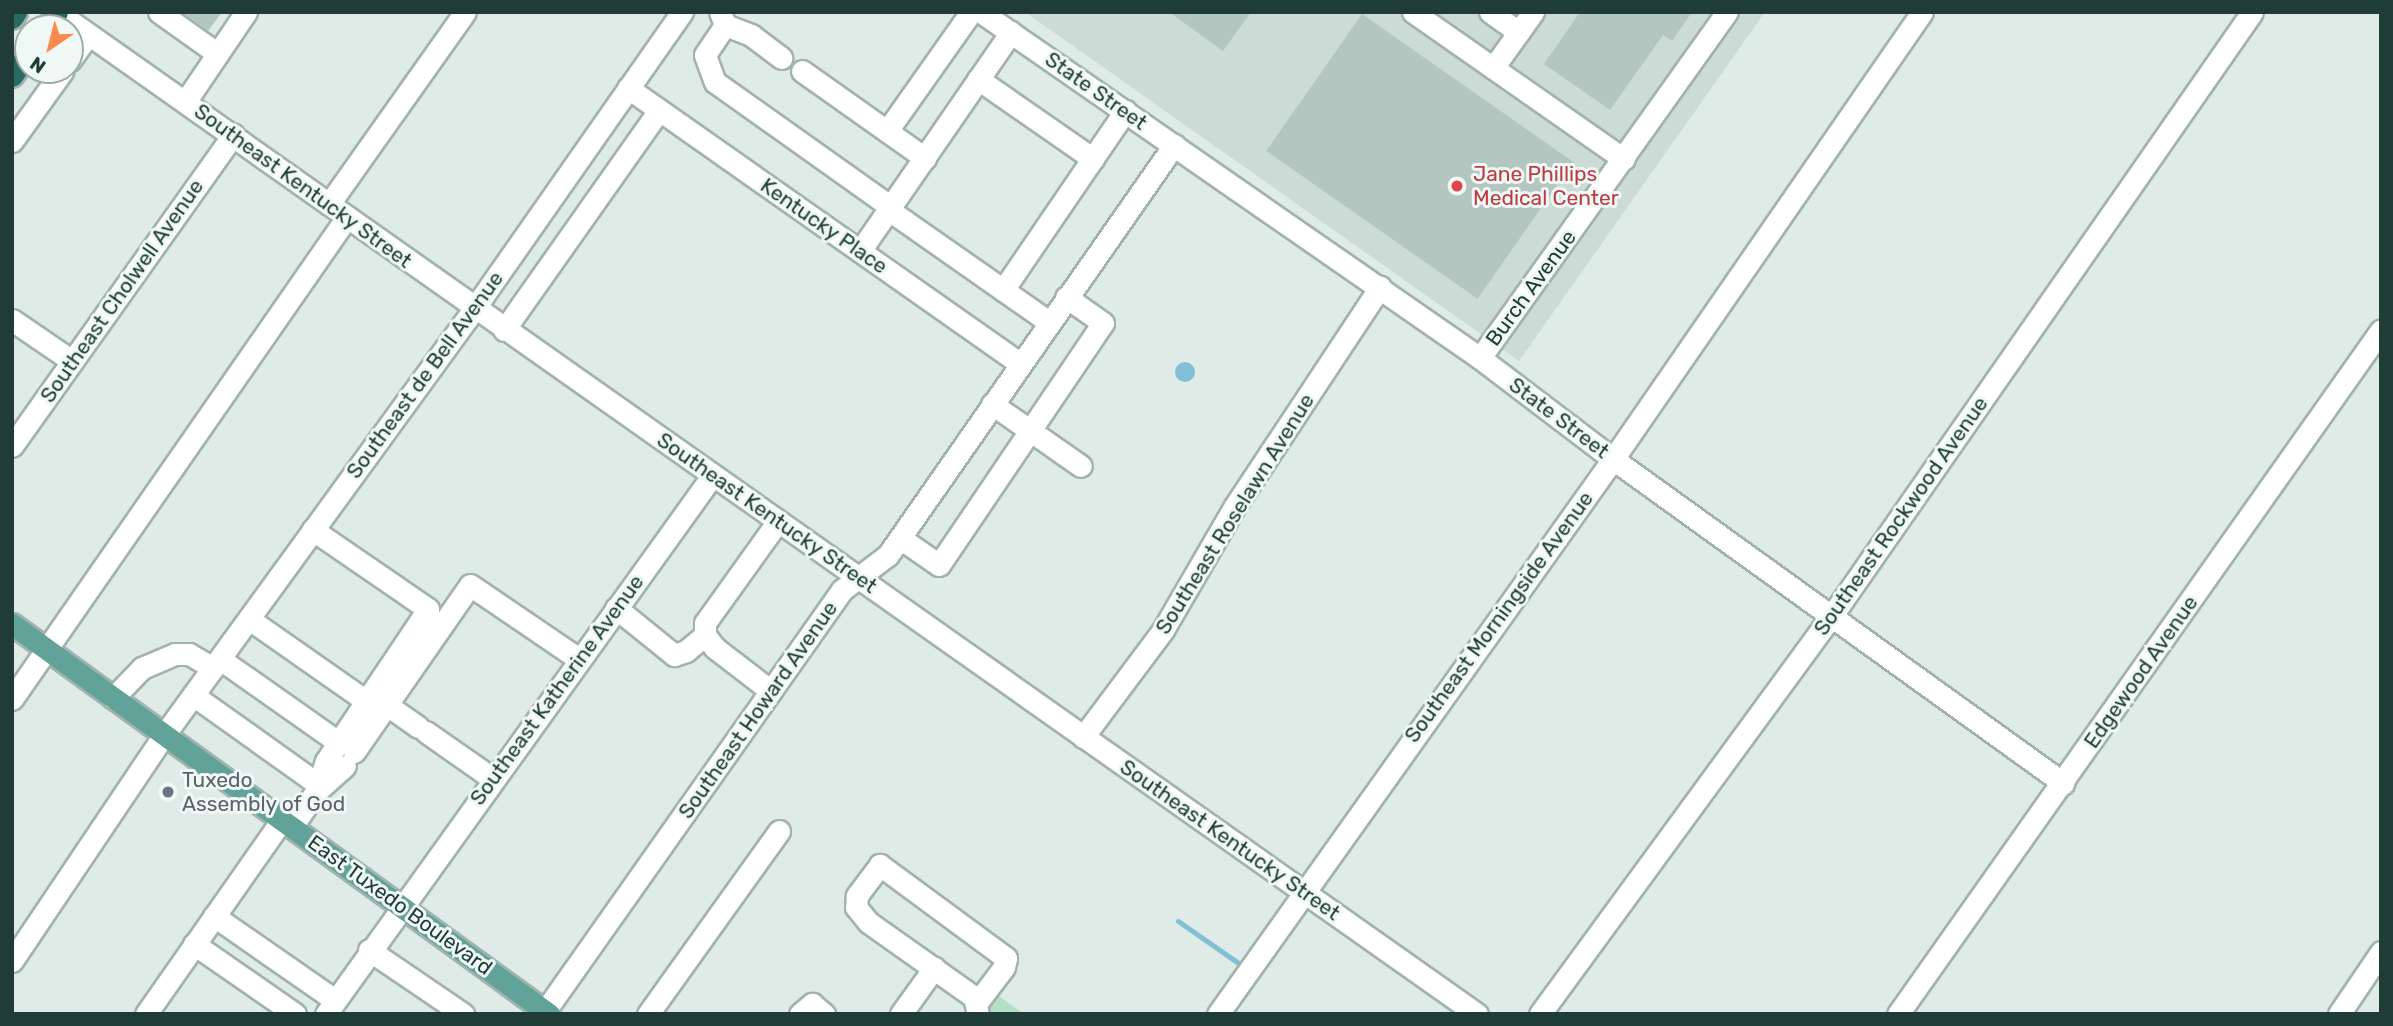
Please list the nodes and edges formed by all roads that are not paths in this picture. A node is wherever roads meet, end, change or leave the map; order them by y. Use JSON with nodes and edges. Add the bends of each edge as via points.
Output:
{"nodes":[{"id":1,"x":16,"y":12,"type":"edge"},
{"id":2,"x":57,"y":12,"type":"edge"},
{"id":3,"x":159,"y":12,"type":"edge"},
{"id":4,"x":246,"y":12,"type":"edge"},
{"id":5,"x":465,"y":12,"type":"edge"},
{"id":6,"x":682,"y":12,"type":"edge"},
{"id":7,"x":971,"y":12,"type":"edge"},
{"id":8,"x":981,"y":12,"type":"edge"},
{"id":9,"x":1413,"y":12,"type":"edge"},
{"id":10,"x":1490,"y":12,"type":"edge"},
{"id":11,"x":1533,"y":12,"type":"edge"},
{"id":12,"x":1727,"y":12,"type":"edge"},
{"id":13,"x":1922,"y":12,"type":"edge"},
{"id":14,"x":2252,"y":12,"type":"edge"},
{"id":15,"x":12,"y":18,"type":"edge"},
{"id":16,"x":723,"y":18,"type":"edge"},
{"id":17,"x":1011,"y":32,"type":"junction"},
{"id":18,"x":1519,"y":33,"type":"junction"},
{"id":19,"x":88,"y":34,"type":"junction"},
{"id":20,"x":84,"y":40,"type":"edge"},
{"id":21,"x":218,"y":54,"type":"junction"},
{"id":22,"x":781,"y":58,"type":"dead end"},
{"id":23,"x":1493,"y":68,"type":"junction"},
{"id":24,"x":802,"y":71,"type":"dead end"},
{"id":25,"x":978,"y":79,"type":"junction"},
{"id":26,"x":53,"y":84,"type":"edge"},
{"id":27,"x":628,"y":88,"type":"junction"},
{"id":28,"x":185,"y":102,"type":"junction"},
{"id":29,"x":659,"y":110,"type":"junction"},
{"id":30,"x":1125,"y":111,"type":"junction"},
{"id":31,"x":887,"y":131,"type":"junction"},
{"id":32,"x":233,"y":135,"type":"junction"},
{"id":33,"x":12,"y":141,"type":"edge"},
{"id":34,"x":1174,"y":145,"type":"junction"},
{"id":35,"x":925,"y":158,"type":"junction"},
{"id":36,"x":1093,"y":159,"type":"junction"},
{"id":37,"x":1624,"y":159,"type":"junction"},
{"id":38,"x":328,"y":204,"type":"junction"},
{"id":39,"x":890,"y":208,"type":"junction"},
{"id":40,"x":347,"y":217,"type":"junction"},
{"id":41,"x":860,"y":251,"type":"junction"},
{"id":42,"x":1380,"y":287,"type":"junction"},
{"id":43,"x":1003,"y":290,"type":"junction"},
{"id":44,"x":1066,"y":297,"type":"junction"},
{"id":45,"x":474,"y":309,"type":"junction"},
{"id":46,"x":12,"y":320,"type":"edge"},
{"id":47,"x":1049,"y":322,"type":"junction"},
{"id":48,"x":504,"y":330,"type":"junction"},
{"id":49,"x":2381,"y":330,"type":"edge"},
{"id":50,"x":1480,"y":358,"type":"junction"},
{"id":51,"x":72,"y":361,"type":"junction"},
{"id":52,"x":1019,"y":363,"type":"junction"},
{"id":53,"x":992,"y":404,"type":"junction"},
{"id":54,"x":1030,"y":431,"type":"junction"},
{"id":55,"x":12,"y":446,"type":"edge"},
{"id":56,"x":1612,"y":459,"type":"junction"},
{"id":57,"x":1082,"y":466,"type":"dead end"},
{"id":58,"x":712,"y":476,"type":"junction"},
{"id":59,"x":778,"y":521,"type":"junction"},
{"id":60,"x":313,"y":530,"type":"junction"},
{"id":61,"x":900,"y":538,"type":"junction"},
{"id":62,"x":859,"y":577,"type":"junction"},
{"id":63,"x":616,"y":608,"type":"junction"},
{"id":64,"x":1833,"y":614,"type":"junction"},
{"id":65,"x":249,"y":619,"type":"junction"},
{"id":66,"x":12,"y":624,"type":"edge"},
{"id":67,"x":705,"y":635,"type":"junction"},
{"id":68,"x":46,"y":648,"type":"junction"},
{"id":69,"x":579,"y":659,"type":"junction"},
{"id":70,"x":216,"y":664,"type":"junction"},
{"id":71,"x":771,"y":691,"type":"junction"},
{"id":72,"x":193,"y":695,"type":"junction"},
{"id":73,"x":114,"y":698,"type":"junction"},
{"id":74,"x":12,"y":699,"type":"edge"},
{"id":75,"x":377,"y":703,"type":"junction"},
{"id":76,"x":164,"y":735,"type":"junction"},
{"id":77,"x":1083,"y":737,"type":"junction"},
{"id":78,"x":346,"y":753,"type":"junction"},
{"id":79,"x":492,"y":778,"type":"junction"},
{"id":80,"x":2063,"y":783,"type":"junction"},
{"id":81,"x":318,"y":788,"type":"junction"},
{"id":82,"x":287,"y":823,"type":"junction"},
{"id":83,"x":779,"y":831,"type":"dead end"},
{"id":84,"x":1303,"y":892,"type":"junction"},
{"id":85,"x":401,"y":903,"type":"junction"},
{"id":86,"x":214,"y":916,"type":"junction"},
{"id":87,"x":194,"y":944,"type":"junction"},
{"id":88,"x":369,"y":950,"type":"junction"},
{"id":89,"x":2381,"y":952,"type":"edge"},
{"id":90,"x":12,"y":961,"type":"edge"},
{"id":91,"x":934,"y":968,"type":"junction"},
{"id":92,"x":331,"y":1007,"type":"edge"},
{"id":93,"x":977,"y":1009,"type":"edge"},
{"id":94,"x":547,"y":1013,"type":"edge"},
{"id":95,"x":146,"y":1014,"type":"edge"},
{"id":96,"x":295,"y":1014,"type":"edge"},
{"id":97,"x":463,"y":1014,"type":"edge"},
{"id":98,"x":648,"y":1014,"type":"edge"},
{"id":99,"x":800,"y":1014,"type":"edge"},
{"id":100,"x":824,"y":1014,"type":"edge"},
{"id":101,"x":901,"y":1014,"type":"edge"},
{"id":102,"x":1218,"y":1014,"type":"edge"},
{"id":103,"x":1477,"y":1014,"type":"edge"},
{"id":104,"x":1540,"y":1014,"type":"edge"},
{"id":105,"x":1898,"y":1014,"type":"edge"},
{"id":106,"x":2339,"y":1014,"type":"edge"}],
"edges":[{"from":1,"to":15,"type":"highway"},
{"from":2,"to":19,"type":"street","name":"Southeast Kentucky Street"},
{"from":3,"to":21,"type":"street"},
{"from":4,"to":21,"type":"street"},
{"from":5,"to":38,"type":"street"},
{"from":6,"to":27,"type":"street","name":"Southeast de Bell Avenue"},
{"from":7,"to":31,"type":"street"},
{"from":8,"to":17,"type":"street","name":"State Street"},
{"from":9,"to":23,"type":"street"},
{"from":10,"to":18,"type":"street"},
{"from":11,"to":18,"type":"street"},
{"from":12,"to":37,"type":"street","name":"Burch Avenue"},
{"from":13,"to":56,"type":"street","name":"Southeast Morningside Avenue"},
{"from":14,"to":64,"type":"street","name":"Southeast Rockwood Avenue"},
{"from":16,"to":22,"type":"street"},
{"from":16,"to":39,"type":"street","via":[[705,55],[715,82]]},
{"from":17,"to":25,"type":"street"},
{"from":17,"to":30,"type":"street","name":"State Street"},
{"from":18,"to":23,"type":"street"},
{"from":19,"to":20,"type":"street"},
{"from":19,"to":28,"type":"street","name":"Southeast Kentucky Street"},
{"from":21,"to":28,"type":"street"},
{"from":23,"to":37,"type":"street"},
{"from":24,"to":31,"type":"street"},
{"from":25,"to":35,"type":"street"},
{"from":25,"to":36,"type":"street"},
{"from":26,"to":33,"type":"street"},
{"from":27,"to":29,"type":"street","name":"Kentucky Place"},
{"from":27,"to":45,"type":"street","name":"Southeast de Bell Avenue"},
{"from":28,"to":32,"type":"street","name":"Southeast Kentucky Street"},
{"from":29,"to":41,"type":"street","name":"Kentucky Place"},
{"from":29,"to":48,"type":"street"},
{"from":30,"to":34,"type":"street","name":"State Street"},
{"from":30,"to":36,"type":"street"},
{"from":31,"to":35,"type":"street"},
{"from":32,"to":38,"type":"street","name":"Southeast Kentucky Street"},
{"from":32,"to":51,"type":"street","name":"Southeast Cholwell Avenue"},
{"from":34,"to":42,"type":"street","name":"State Street"},
{"from":34,"to":44,"type":"street","name":"Southeast Howard Avenue"},
{"from":35,"to":39,"type":"street"},
{"from":36,"to":43,"type":"street"},
{"from":37,"to":50,"type":"street","name":"Burch Avenue"},
{"from":38,"to":40,"type":"street","name":"Southeast Kentucky Street"},
{"from":39,"to":41,"type":"street"},
{"from":39,"to":43,"type":"street"},
{"from":40,"to":45,"type":"street","name":"Southeast Kentucky Street"},
{"from":40,"to":68,"type":"street"},
{"from":41,"to":52,"type":"street","name":"Kentucky Place"},
{"from":42,"to":50,"type":"street","name":"State Street"},
{"from":42,"to":77,"type":"street","name":"Southeast Roselawn Avenue","via":[[1235,506],[1163,630]]},
{"from":43,"to":47,"type":"street"},
{"from":44,"to":47,"type":"street","name":"Southeast Howard Avenue"},
{"from":44,"to":54,"type":"street","via":[[1103,323]]},
{"from":45,"to":48,"type":"street","name":"Southeast Kentucky Street"},
{"from":45,"to":60,"type":"street","name":"Southeast de Bell Avenue"},
{"from":46,"to":51,"type":"street"},
{"from":47,"to":52,"type":"street","name":"Southeast Howard Avenue"},
{"from":48,"to":58,"type":"street","name":"Southeast Kentucky Street"},
{"from":49,"to":80,"type":"street","name":"Edgewood Avenue"},
{"from":50,"to":56,"type":"street","name":"State Street"},
{"from":51,"to":55,"type":"street","name":"Southeast Cholwell Avenue"},
{"from":52,"to":53,"type":"street","name":"Southeast Howard Avenue"},
{"from":53,"to":54,"type":"street"},
{"from":53,"to":61,"type":"street","name":"Southeast Howard Avenue"},
{"from":54,"to":57,"type":"street"},
{"from":54,"to":61,"type":"street","via":[[939,565]]},
{"from":56,"to":64,"type":"street","name":"State Street"},
{"from":56,"to":84,"type":"street","name":"Southeast Morningside Avenue"},
{"from":58,"to":59,"type":"street","name":"Southeast Kentucky Street"},
{"from":58,"to":63,"type":"street","name":"Southeast Katherine Avenue"},
{"from":59,"to":62,"type":"street","name":"Southeast Kentucky Street"},
{"from":59,"to":67,"type":"street","via":[[705,623]]},
{"from":60,"to":65,"type":"street","name":"Southeast de Bell Avenue"},
{"from":60,"to":75,"type":"street","via":[[428,609]]},
{"from":61,"to":62,"type":"street","name":"Southeast Howard Avenue","via":[[888,555]]},
{"from":62,"to":71,"type":"street","name":"Southeast Howard Avenue","via":[[842,590]]},
{"from":62,"to":77,"type":"street","name":"Southeast Kentucky Street"},
{"from":63,"to":67,"type":"street","via":[[674,655],[686,652]]},
{"from":63,"to":69,"type":"street","name":"Southeast Katherine Avenue"},
{"from":64,"to":80,"type":"street","name":"State Street"},
{"from":64,"to":104,"type":"street","name":"Southeast Rockwood Avenue"},
{"from":65,"to":70,"type":"street","name":"Southeast de Bell Avenue"},
{"from":65,"to":75,"type":"street"},
{"from":66,"to":68,"type":"main road","name":"East Tuxedo Boulevard"},
{"from":67,"to":71,"type":"street"},
{"from":68,"to":73,"type":"main road","name":"East Tuxedo Boulevard"},
{"from":68,"to":74,"type":"street"},
{"from":69,"to":75,"type":"street","via":[[470,584]]},
{"from":69,"to":79,"type":"street","name":"Southeast Katherine Avenue"},
{"from":70,"to":72,"type":"street","name":"Southeast de Bell Avenue"},
{"from":70,"to":73,"type":"street","via":[[189,653],[175,654],[142,668]]},
{"from":70,"to":78,"type":"street"},
{"from":71,"to":94,"type":"street","name":"Southeast Howard Avenue"},
{"from":72,"to":76,"type":"street","name":"Southeast de Bell Avenue"},
{"from":72,"to":81,"type":"street"},
{"from":73,"to":76,"type":"main road","name":"East Tuxedo Boulevard"},
{"from":75,"to":78,"type":"street"},
{"from":75,"to":79,"type":"street"},
{"from":76,"to":82,"type":"main road","name":"East Tuxedo Boulevard"},
{"from":76,"to":90,"type":"street","name":"Southeast de Bell Avenue"},
{"from":77,"to":84,"type":"street","name":"Southeast Kentucky Street"},
{"from":78,"to":81,"type":"street"},
{"from":79,"to":85,"type":"street","name":"Southeast Katherine Avenue"},
{"from":80,"to":105,"type":"street","name":"Edgewood Avenue"},
{"from":81,"to":82,"type":"street"},
{"from":82,"to":85,"type":"main road","name":"East Tuxedo Boulevard"},
{"from":82,"to":86,"type":"street"},
{"from":83,"to":98,"type":"street"},
{"from":84,"to":102,"type":"street","name":"Southeast Morningside Avenue"},
{"from":84,"to":103,"type":"street","name":"Southeast Kentucky Street"},
{"from":85,"to":88,"type":"street","name":"Southeast Katherine Avenue"},
{"from":85,"to":94,"type":"main road","name":"East Tuxedo Boulevard"},
{"from":86,"to":87,"type":"street"},
{"from":86,"to":92,"type":"street"},
{"from":87,"to":95,"type":"street"},
{"from":87,"to":96,"type":"street"},
{"from":88,"to":92,"type":"street","name":"Southeast Katherine Avenue"},
{"from":88,"to":97,"type":"street"},
{"from":89,"to":106,"type":"street"},
{"from":91,"to":93,"type":"street"},
{"from":91,"to":93,"type":"street","via":[[868,922],[856,908],[857,896],[880,865],[1006,958]]},
{"from":91,"to":101,"type":"street"},
{"from":99,"to":100,"type":"street","via":[[812,1004]]}]}
